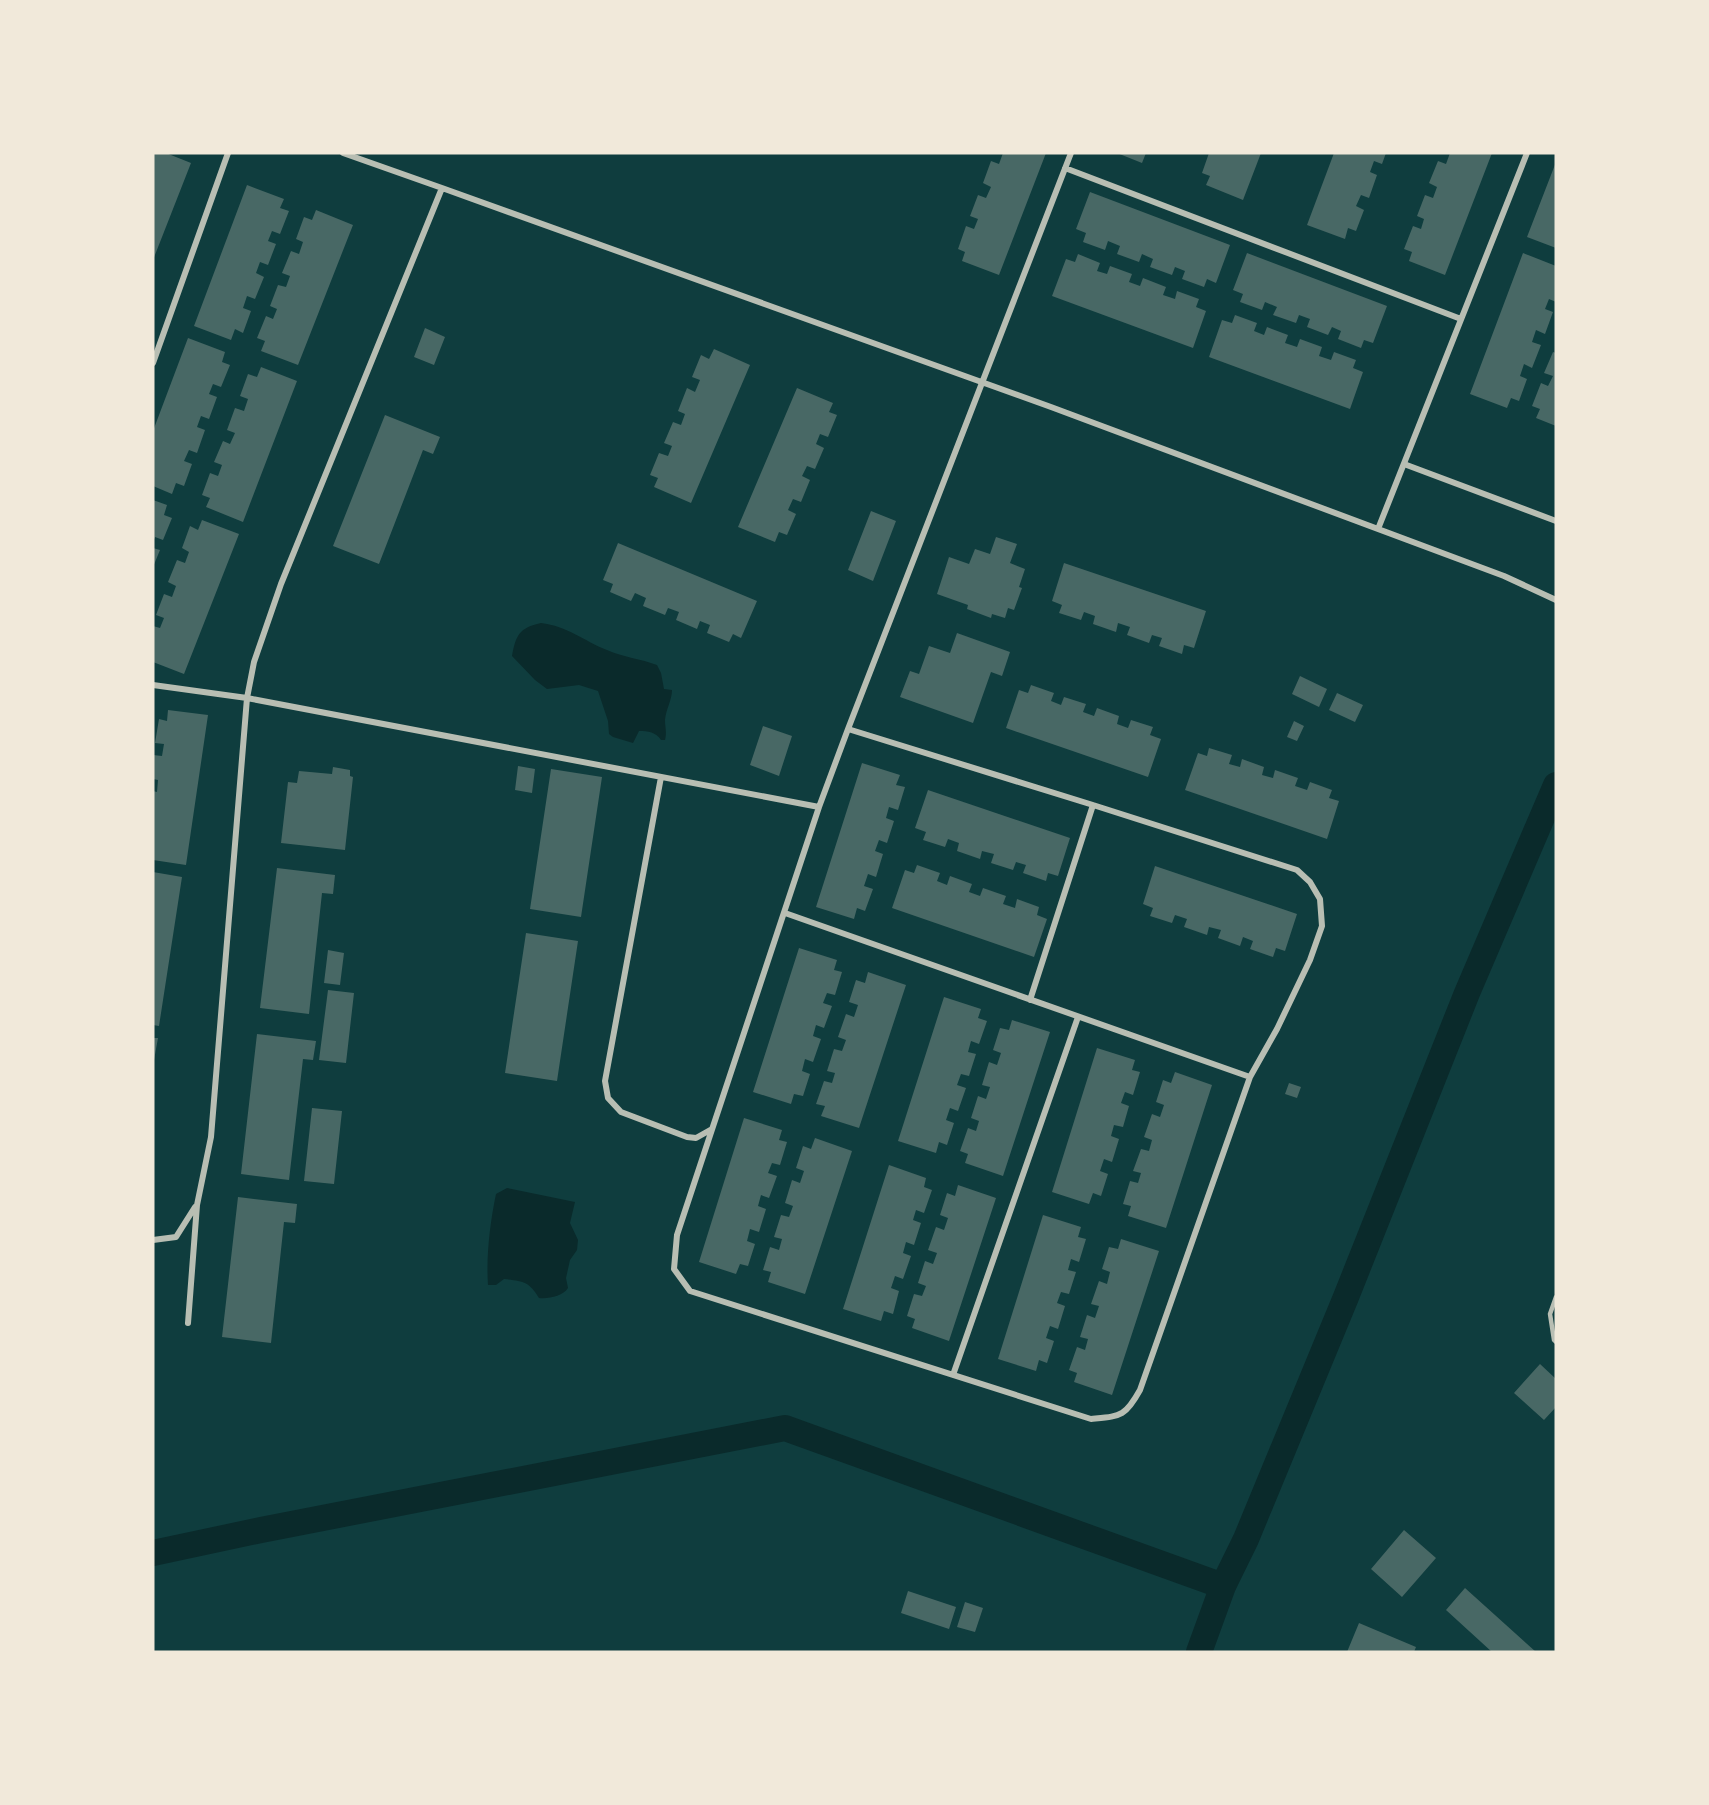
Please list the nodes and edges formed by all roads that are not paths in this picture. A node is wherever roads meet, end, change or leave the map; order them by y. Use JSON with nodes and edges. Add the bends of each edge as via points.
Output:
{"nodes":[{"id":1,"x":228,"y":153,"type":"edge"},
{"id":2,"x":343,"y":153,"type":"edge"},
{"id":3,"x":1071,"y":153,"type":"edge"},
{"id":4,"x":1527,"y":153,"type":"edge"},
{"id":5,"x":1065,"y":168,"type":"junction"},
{"id":6,"x":442,"y":188,"type":"junction"},
{"id":7,"x":1461,"y":319,"type":"junction"},
{"id":8,"x":153,"y":363,"type":"edge"},
{"id":9,"x":981,"y":382,"type":"junction"},
{"id":10,"x":1404,"y":464,"type":"junction"},
{"id":11,"x":1556,"y":521,"type":"edge"},
{"id":12,"x":1378,"y":529,"type":"junction"},
{"id":13,"x":1556,"y":600,"type":"edge"},
{"id":14,"x":153,"y":685,"type":"edge"},
{"id":15,"x":247,"y":699,"type":"junction"},
{"id":16,"x":848,"y":729,"type":"junction"},
{"id":17,"x":661,"y":777,"type":"junction"},
{"id":18,"x":1093,"y":804,"type":"junction"},
{"id":19,"x":819,"y":807,"type":"junction"},
{"id":20,"x":785,"y":913,"type":"junction"},
{"id":21,"x":1030,"y":1000,"type":"junction"},
{"id":22,"x":1078,"y":1017,"type":"junction"},
{"id":23,"x":1250,"y":1077,"type":"junction"},
{"id":24,"x":712,"y":1129,"type":"junction"},
{"id":25,"x":196,"y":1204,"type":"junction"},
{"id":26,"x":153,"y":1240,"type":"edge"},
{"id":27,"x":1556,"y":1296,"type":"edge"},
{"id":28,"x":188,"y":1323,"type":"dead end"},
{"id":29,"x":1556,"y":1342,"type":"edge"},
{"id":30,"x":953,"y":1375,"type":"junction"}],
"edges":[{"from":1,"to":8,"type":"street"},
{"from":2,"to":6,"type":"street"},
{"from":3,"to":5,"type":"street"},
{"from":4,"to":7,"type":"street"},
{"from":5,"to":7,"type":"street"},
{"from":5,"to":9,"type":"street"},
{"from":6,"to":9,"type":"street"},
{"from":6,"to":15,"type":"street","via":[[281,584],[254,662]]},
{"from":7,"to":10,"type":"street"},
{"from":9,"to":12,"type":"street"},
{"from":9,"to":16,"type":"street"},
{"from":10,"to":11,"type":"street"},
{"from":10,"to":12,"type":"street"},
{"from":12,"to":13,"type":"street","via":[[1504,576]]},
{"from":14,"to":15,"type":"street"},
{"from":15,"to":17,"type":"street"},
{"from":15,"to":25,"type":"street","via":[[211,1137]]},
{"from":16,"to":18,"type":"street"},
{"from":16,"to":19,"type":"street"},
{"from":17,"to":19,"type":"street"},
{"from":17,"to":24,"type":"street","via":[[605,1081],[608,1098],[621,1112],[687,1137],[696,1138]]},
{"from":18,"to":21,"type":"street"},
{"from":18,"to":23,"type":"street","via":[[1297,870],[1320,899],[1322,926],[1310,960]]},
{"from":19,"to":20,"type":"street"},
{"from":20,"to":21,"type":"street"},
{"from":20,"to":24,"type":"street"},
{"from":21,"to":22,"type":"street"},
{"from":22,"to":23,"type":"street"},
{"from":22,"to":30,"type":"street"},
{"from":23,"to":30,"type":"street","via":[[1130,1409],[1114,1417],[1091,1419]]},
{"from":24,"to":30,"type":"street","via":[[677,1235],[674,1269],[690,1291]]},
{"from":25,"to":26,"type":"street","via":[[176,1237]]},
{"from":25,"to":28,"type":"street"},
{"from":27,"to":29,"type":"lane","via":[[1550,1314]]}]}
